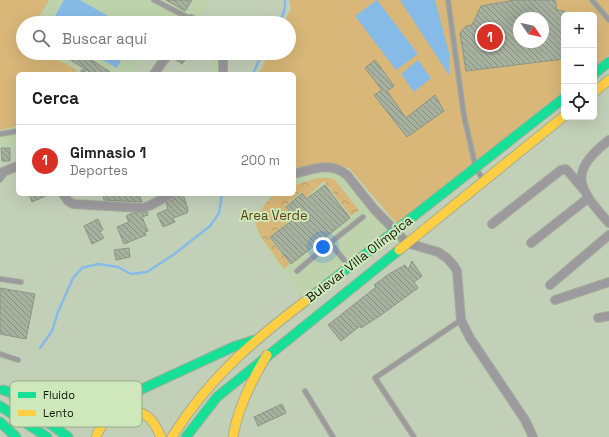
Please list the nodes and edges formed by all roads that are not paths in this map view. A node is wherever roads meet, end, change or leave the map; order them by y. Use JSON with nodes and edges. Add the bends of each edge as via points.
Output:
{"nodes":[{"id":1,"x":154,"y":0,"type":"edge"},
{"id":2,"x":448,"y":0,"type":"edge"},
{"id":3,"x":592,"y":0,"type":"edge"},
{"id":4,"x":182,"y":16,"type":"edge"},
{"id":5,"x":609,"y":20,"type":"edge"},
{"id":6,"x":164,"y":60,"type":"edge"},
{"id":7,"x":224,"y":60,"type":"edge"},
{"id":8,"x":609,"y":62,"type":"edge"},
{"id":9,"x":155,"y":72,"type":"edge"},
{"id":10,"x":223,"y":72,"type":"edge"},
{"id":11,"x":597,"y":72,"type":"edge"},
{"id":12,"x":609,"y":80,"type":"edge"},
{"id":13,"x":597,"y":90,"type":"edge"},
{"id":14,"x":561,"y":100,"type":"edge"},
{"id":15,"x":561,"y":118,"type":"edge"},
{"id":16,"x":16,"y":132,"type":"edge"},
{"id":17,"x":0,"y":134,"type":"edge"},
{"id":18,"x":608,"y":143,"type":"edge"},
{"id":19,"x":16,"y":167,"type":"edge"},
{"id":20,"x":476,"y":169,"type":"junction"},
{"id":21,"x":3,"y":172,"type":"edge"},
{"id":22,"x":296,"y":173,"type":"edge"},
{"id":23,"x":0,"y":180,"type":"edge"},
{"id":24,"x":484,"y":180,"type":"junction"},
{"id":25,"x":584,"y":190,"type":"junction"},
{"id":26,"x":64,"y":196,"type":"edge"},
{"id":27,"x":168,"y":196,"type":"edge"},
{"id":28,"x":588,"y":198,"type":"junction"},
{"id":29,"x":363,"y":217,"type":"dead end"},
{"id":30,"x":609,"y":223,"type":"edge"},
{"id":31,"x":492,"y":224,"type":"dead end"},
{"id":32,"x":394,"y":232,"type":"junction"},
{"id":33,"x":609,"y":235,"type":"edge"},
{"id":34,"x":330,"y":243,"type":"junction"},
{"id":35,"x":407,"y":243,"type":"junction"},
{"id":36,"x":531,"y":243,"type":"dead end"},
{"id":37,"x":350,"y":268,"type":"junction"},
{"id":38,"x":297,"y":271,"type":"dead end"},
{"id":39,"x":0,"y":279,"type":"edge"},
{"id":40,"x":21,"y":282,"type":"dead end"},
{"id":41,"x":609,"y":282,"type":"edge"},
{"id":42,"x":550,"y":285,"type":"dead end"},
{"id":43,"x":555,"y":300,"type":"dead end"},
{"id":44,"x":609,"y":316,"type":"edge"},
{"id":45,"x":598,"y":318,"type":"dead end"},
{"id":46,"x":461,"y":320,"type":"junction"},
{"id":47,"x":258,"y":339,"type":"junction"},
{"id":48,"x":0,"y":354,"type":"edge"},
{"id":49,"x":267,"y":355,"type":"junction"},
{"id":50,"x":18,"y":360,"type":"dead end"},
{"id":51,"x":1,"y":389,"type":"edge"},
{"id":52,"x":142,"y":389,"type":"edge"},
{"id":53,"x":305,"y":391,"type":"dead end"},
{"id":54,"x":10,"y":395,"type":"edge"},
{"id":55,"x":0,"y":406,"type":"edge"},
{"id":56,"x":10,"y":413,"type":"edge"},
{"id":57,"x":142,"y":413,"type":"edge"},
{"id":58,"x":2,"y":425,"type":"edge"},
{"id":59,"x":32,"y":427,"type":"edge"},
{"id":60,"x":54,"y":427,"type":"edge"},
{"id":61,"x":100,"y":427,"type":"edge"},
{"id":62,"x":16,"y":437,"type":"edge"},
{"id":63,"x":47,"y":437,"type":"edge"},
{"id":64,"x":68,"y":437,"type":"edge"},
{"id":65,"x":96,"y":437,"type":"edge"},
{"id":66,"x":161,"y":437,"type":"edge"},
{"id":67,"x":172,"y":437,"type":"edge"},
{"id":68,"x":186,"y":437,"type":"edge"},
{"id":69,"x":233,"y":437,"type":"edge"},
{"id":70,"x":333,"y":437,"type":"edge"},
{"id":71,"x":415,"y":437,"type":"edge"},
{"id":72,"x":533,"y":437,"type":"edge"}],
"edges":[{"from":1,"to":4,"type":"lane"},
{"from":2,"to":20,"type":"lane","via":[[464,116]]},
{"from":3,"to":5,"type":"lane"},
{"from":6,"to":9,"type":"street"},
{"from":7,"to":10,"type":"street"},
{"from":8,"to":11,"type":"main road"},
{"from":12,"to":13,"type":"main road"},
{"from":14,"to":20,"type":"main road","name":"Bulevar Villa Olímpica"},
{"from":15,"to":24,"type":"main road","name":"Bulevar Villa Olímpica"},
{"from":16,"to":17,"type":"lane"},
{"from":18,"to":25,"type":"street","via":[[586,162],[582,171]]},
{"from":19,"to":21,"type":"street"},
{"from":20,"to":24,"type":"lane"},
{"from":20,"to":32,"type":"main road","name":"Bulevar Villa Olímpica"},
{"from":21,"to":23,"type":"lane"},
{"from":22,"to":32,"type":"street","via":[[321,167],[340,168]]},
{"from":24,"to":35,"type":"main road","name":"Bulevar Villa Olímpica"},
{"from":25,"to":28,"type":"street"},
{"from":25,"to":31,"type":"street","via":[[570,172],[561,170]]},
{"from":26,"to":27,"type":"street","via":[[73,204],[142,208]]},
{"from":28,"to":30,"type":"street"},
{"from":28,"to":36,"type":"street"},
{"from":29,"to":34,"type":"lane"},
{"from":32,"to":35,"type":"street"},
{"from":32,"to":37,"type":"main road","name":"Bulevar Villa Olímpica"},
{"from":33,"to":42,"type":"street"},
{"from":34,"to":37,"type":"lane"},
{"from":34,"to":38,"type":"lane"},
{"from":35,"to":46,"type":"street","via":[[438,252],[448,258],[454,266],[457,271]]},
{"from":35,"to":49,"type":"main road","name":"Bulevar Villa Olímpica"},
{"from":37,"to":47,"type":"main road","name":"Bulevar Villa Olímpica"},
{"from":39,"to":40,"type":"lane"},
{"from":41,"to":43,"type":"street"},
{"from":44,"to":45,"type":"street"},
{"from":46,"to":71,"type":"lane","via":[[375,378]]},
{"from":46,"to":72,"type":"street","via":[[470,338],[525,420]]},
{"from":47,"to":52,"type":"main road","via":[[233,347]]},
{"from":47,"to":67,"type":"main road","name":"Bulevar Villa Olímpica","via":[[206,387],[191,405]]},
{"from":48,"to":50,"type":"lane"},
{"from":49,"to":68,"type":"main road","name":"Bulevar Villa Olímpica","via":[[217,397]]},
{"from":49,"to":69,"type":"main road","via":[[246,390],[235,420]]},
{"from":51,"to":54,"type":"main road"},
{"from":53,"to":70,"type":"lane"},
{"from":55,"to":56,"type":"main road"},
{"from":57,"to":66,"type":"main road","via":[[148,416]]},
{"from":58,"to":62,"type":"main road"},
{"from":59,"to":63,"type":"main road"},
{"from":60,"to":64,"type":"main road"},
{"from":61,"to":65,"type":"main road"}]}
